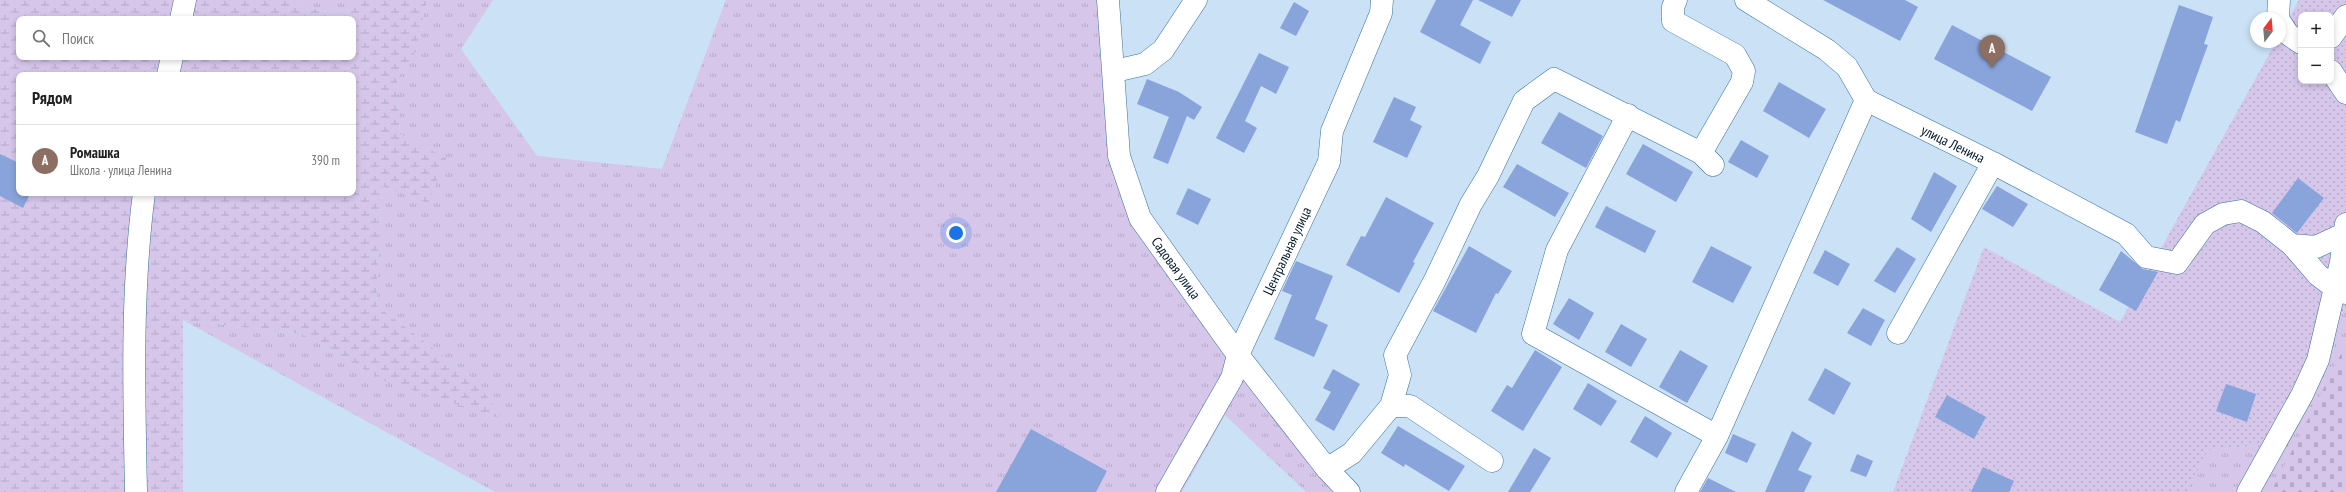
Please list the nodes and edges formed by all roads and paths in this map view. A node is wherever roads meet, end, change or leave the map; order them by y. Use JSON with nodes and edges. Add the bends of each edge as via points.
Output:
{"nodes":[{"id":1,"x":185,"y":0,"type":"edge"},
{"id":2,"x":1108,"y":0,"type":"edge"},
{"id":3,"x":1196,"y":0,"type":"edge"},
{"id":4,"x":1382,"y":0,"type":"edge"},
{"id":5,"x":1676,"y":0,"type":"edge"},
{"id":6,"x":2279,"y":0,"type":"edge"},
{"id":7,"x":1748,"y":1,"type":"edge"},
{"id":8,"x":2278,"y":12,"type":"edge"},
{"id":9,"x":182,"y":16,"type":"edge"},
{"id":10,"x":2346,"y":16,"type":"edge"},
{"id":11,"x":2286,"y":31,"type":"edge"},
{"id":12,"x":2334,"y":33,"type":"edge"},
{"id":13,"x":2298,"y":41,"type":"edge"},
{"id":14,"x":171,"y":60,"type":"edge"},
{"id":15,"x":1115,"y":71,"type":"junction"},
{"id":16,"x":169,"y":72,"type":"edge"},
{"id":17,"x":2334,"y":75,"type":"edge"},
{"id":18,"x":2346,"y":93,"type":"edge"},
{"id":19,"x":1866,"y":100,"type":"junction"},
{"id":20,"x":1628,"y":115,"type":"junction"},
{"id":21,"x":1993,"y":164,"type":"junction"},
{"id":22,"x":144,"y":196,"type":"edge"},
{"id":23,"x":2345,"y":231,"type":"edge"},
{"id":24,"x":2292,"y":245,"type":"junction"},
{"id":25,"x":2341,"y":291,"type":"edge"},
{"id":26,"x":1898,"y":333,"type":"dead end"},
{"id":27,"x":1238,"y":355,"type":"junction"},
{"id":28,"x":1391,"y":406,"type":"junction"},
{"id":29,"x":1717,"y":436,"type":"junction"},
{"id":30,"x":1492,"y":461,"type":"dead end"},
{"id":31,"x":1327,"y":468,"type":"junction"},
{"id":32,"x":136,"y":492,"type":"edge"},
{"id":33,"x":1167,"y":492,"type":"edge"},
{"id":34,"x":1349,"y":492,"type":"edge"},
{"id":35,"x":1686,"y":492,"type":"edge"},
{"id":36,"x":2248,"y":492,"type":"edge"}],
"edges":[{"from":1,"to":9,"type":"street"},
{"from":2,"to":15,"type":"street","name":"Садовая улица"},
{"from":3,"to":15,"type":"street","via":[[1163,50],[1144,64]]},
{"from":4,"to":27,"type":"street","name":"Центральная улица","via":[[1381,13],[1332,131],[1329,162]]},
{"from":5,"to":20,"type":"street","via":[[1673,21],[1735,55],[1744,71],[1742,82],[1707,159]]},
{"from":6,"to":8,"type":"street"},
{"from":7,"to":19,"type":"street","via":[[1827,50],[1847,67]]},
{"from":10,"to":12,"type":"street"},
{"from":11,"to":13,"type":"street"},
{"from":14,"to":16,"type":"street"},
{"from":15,"to":27,"type":"street","name":"Садовая улица","via":[[1120,156],[1140,218]]},
{"from":17,"to":18,"type":"street"},
{"from":19,"to":21,"type":"street","name":"улица Ленина"},
{"from":19,"to":29,"type":"street"},
{"from":20,"to":28,"type":"street","via":[[1554,78],[1524,101],[1395,355],[1400,375]]},
{"from":20,"to":29,"type":"street","via":[[1557,250],[1533,334]]},
{"from":21,"to":24,"type":"street","name":"улица Ленина","via":[[2126,234],[2146,257],[2177,263],[2205,224],[2224,214],[2241,211],[2263,222]]},
{"from":21,"to":26,"type":"street"},
{"from":22,"to":32,"type":"street","via":[[137,259],[134,365]]},
{"from":23,"to":24,"type":"street","via":[[2316,247]]},
{"from":23,"to":25,"type":"street"},
{"from":24,"to":25,"type":"street","via":[[2318,275]]},
{"from":25,"to":36,"type":"street","via":[[2318,360],[2302,395]]},
{"from":27,"to":31,"type":"street","name":"Садовая улица"},
{"from":27,"to":33,"type":"street","name":"Центральная улица","via":[[1232,378]]},
{"from":28,"to":30,"type":"street","via":[[1410,406]]},
{"from":28,"to":31,"type":"street","via":[[1352,453]]},
{"from":29,"to":35,"type":"street"},
{"from":31,"to":34,"type":"street","name":"Садовая улица"}]}
